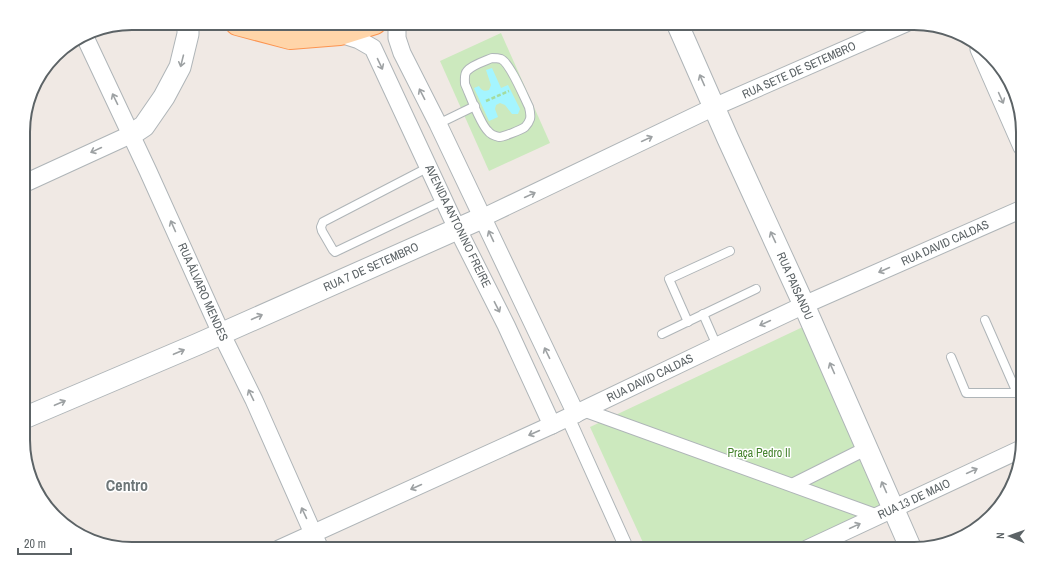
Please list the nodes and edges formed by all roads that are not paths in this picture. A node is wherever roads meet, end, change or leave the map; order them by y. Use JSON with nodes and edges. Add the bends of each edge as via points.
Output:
{"nodes":[{"id":1,"x":188,"y":30,"type":"edge"},
{"id":2,"x":260,"y":30,"type":"edge"},
{"id":3,"x":353,"y":30,"type":"edge"},
{"id":4,"x":397,"y":30,"type":"edge"},
{"id":5,"x":680,"y":30,"type":"edge"},
{"id":6,"x":890,"y":30,"type":"edge"},
{"id":7,"x":340,"y":34,"type":"junction"},
{"id":8,"x":87,"y":41,"type":"edge"},
{"id":9,"x":982,"y":56,"type":"edge"},
{"id":10,"x":478,"y":105,"type":"junction"},
{"id":11,"x":714,"y":107,"type":"junction"},
{"id":12,"x":436,"y":120,"type":"junction"},
{"id":13,"x":410,"y":127,"type":"junction"},
{"id":14,"x":1016,"y":133,"type":"edge"},
{"id":15,"x":132,"y":134,"type":"junction"},
{"id":16,"x":429,"y":166,"type":"junction"},
{"id":17,"x":30,"y":181,"type":"edge"},
{"id":18,"x":444,"y":200,"type":"junction"},
{"id":19,"x":1016,"y":212,"type":"edge"},
{"id":20,"x":482,"y":218,"type":"junction"},
{"id":21,"x":458,"y":229,"type":"junction"},
{"id":22,"x":730,"y":251,"type":"dead end"},
{"id":23,"x":756,"y":289,"type":"dead end"},
{"id":24,"x":804,"y":305,"type":"junction"},
{"id":25,"x":702,"y":314,"type":"junction"},
{"id":26,"x":528,"y":315,"type":"junction"},
{"id":27,"x":985,"y":320,"type":"dead end"},
{"id":28,"x":688,"y":322,"type":"junction"},
{"id":29,"x":506,"y":325,"type":"junction"},
{"id":30,"x":221,"y":333,"type":"junction"},
{"id":31,"x":662,"y":334,"type":"dead end"},
{"id":32,"x":717,"y":346,"type":"junction"},
{"id":33,"x":951,"y":357,"type":"dead end"},
{"id":34,"x":560,"y":380,"type":"junction"},
{"id":35,"x":1016,"y":384,"type":"edge"},
{"id":36,"x":536,"y":391,"type":"junction"},
{"id":37,"x":1016,"y":392,"type":"edge"},
{"id":38,"x":576,"y":414,"type":"junction"},
{"id":39,"x":30,"y":415,"type":"edge"},
{"id":40,"x":552,"y":425,"type":"junction"},
{"id":41,"x":867,"y":448,"type":"junction"},
{"id":42,"x":1015,"y":452,"type":"edge"},
{"id":43,"x":793,"y":485,"type":"junction"},
{"id":44,"x":886,"y":512,"type":"junction"},
{"id":45,"x":313,"y":533,"type":"junction"},
{"id":46,"x":294,"y":542,"type":"edge"},
{"id":47,"x":317,"y":542,"type":"edge"},
{"id":48,"x":624,"y":542,"type":"edge"},
{"id":49,"x":822,"y":542,"type":"edge"},
{"id":50,"x":906,"y":542,"type":"edge"}],
"edges":[{"from":1,"to":15,"type":"street","one_way":true,"via":[[180,67],[164,97],[144,126]]},
{"from":2,"to":7,"type":"main road","via":[[290,38]]},
{"from":3,"to":7,"type":"main road"},
{"from":12,"to":4,"type":"street","name":"AVENIDA ANTONINO FREIRE","one_way":true,"via":[[402,53]]},
{"from":11,"to":5,"type":"street","name":"RUA PAISANDU","one_way":true},
{"from":6,"to":11,"type":"street","name":"RUA SETE DE SETEMBRO"},
{"from":7,"to":13,"type":"street","name":"AVENIDA ANTONINO FREIRE","one_way":true,"via":[[373,48]]},
{"from":15,"to":8,"type":"street","name":"RUA ÁLVARO MENDES","one_way":true},
{"from":9,"to":14,"type":"street","one_way":true},
{"from":10,"to":10,"type":"lane","via":[[483,126],[498,137],[524,128],[530,119],[529,107],[502,59],[492,58],[467,71],[465,84]]},
{"from":10,"to":12,"type":"lane"},
{"from":20,"to":11,"type":"street","name":"RUA 7 DE SETEMBRO","one_way":true},
{"from":24,"to":11,"type":"street","name":"RUA PAISANDU","one_way":true},
{"from":12,"to":13,"type":"street"},
{"from":12,"to":20,"type":"street","name":"AVENIDA ANTONINO FREIRE"},
{"from":13,"to":16,"type":"street","name":"AVENIDA ANTONINO FREIRE"},
{"from":15,"to":17,"type":"street","one_way":true},
{"from":30,"to":15,"type":"street","name":"RUA ÁLVARO MENDES","one_way":true},
{"from":16,"to":18,"type":"street","name":"AVENIDA ANTONINO FREIRE"},
{"from":16,"to":18,"type":"lane","via":[[322,222],[322,231],[335,252]]},
{"from":18,"to":21,"type":"street","name":"AVENIDA ANTONINO FREIRE"},
{"from":19,"to":24,"type":"street","name":"RUA DAVID CALDAS","one_way":true},
{"from":20,"to":21,"type":"street","name":"RUA 7 DE SETEMBRO"},
{"from":26,"to":20,"type":"street","name":"AVENIDA ANTONINO FREIRE","one_way":true},
{"from":21,"to":29,"type":"street","name":"AVENIDA ANTONINO FREIRE","one_way":true},
{"from":30,"to":21,"type":"street","name":"RUA 7 DE SETEMBRO","one_way":true},
{"from":22,"to":28,"type":"lane","via":[[669,279]]},
{"from":23,"to":25,"type":"lane"},
{"from":24,"to":32,"type":"street","name":"RUA DAVID CALDAS","one_way":true},
{"from":41,"to":24,"type":"street","name":"RUA PAISANDU","one_way":true},
{"from":25,"to":28,"type":"lane"},
{"from":25,"to":32,"type":"lane"},
{"from":26,"to":29,"type":"street"},
{"from":34,"to":26,"type":"street","name":"AVENIDA ANTONINO FREIRE","one_way":true},
{"from":27,"to":35,"type":"lane"},
{"from":28,"to":31,"type":"lane"},
{"from":29,"to":36,"type":"street","name":"AVENIDA ANTONINO FREIRE"},
{"from":39,"to":30,"type":"street","name":"RUA 7 DE SETEMBRO","one_way":true},
{"from":45,"to":30,"type":"street","name":"RUA ÁLVARO MENDES","one_way":true},
{"from":32,"to":38,"type":"street","name":"RUA DAVID CALDAS"},
{"from":33,"to":37,"type":"lane","via":[[966,393]]},
{"from":34,"to":36,"type":"street"},
{"from":34,"to":38,"type":"street","name":"AVENIDA ANTONINO FREIRE"},
{"from":36,"to":40,"type":"street","name":"AVENIDA ANTONINO FREIRE"},
{"from":38,"to":40,"type":"street","name":"RUA DAVID CALDAS"},
{"from":38,"to":43,"type":"street"},
{"from":38,"to":48,"type":"street"},
{"from":40,"to":45,"type":"street","name":"RUA DAVID CALDAS","one_way":true},
{"from":41,"to":43,"type":"street"},
{"from":44,"to":41,"type":"street","name":"RUA PAISANDU","one_way":true},
{"from":44,"to":42,"type":"street","name":"RUA 13 DE MAIO","one_way":true},
{"from":43,"to":44,"type":"street"},
{"from":49,"to":44,"type":"street","name":"RUA 13 DE MAIO","one_way":true},
{"from":44,"to":50,"type":"street","name":"RUA PAISANDU"},
{"from":45,"to":46,"type":"street","name":"RUA DAVID CALDAS"},
{"from":45,"to":47,"type":"street","name":"RUA ÁLVARO MENDES"}]}
